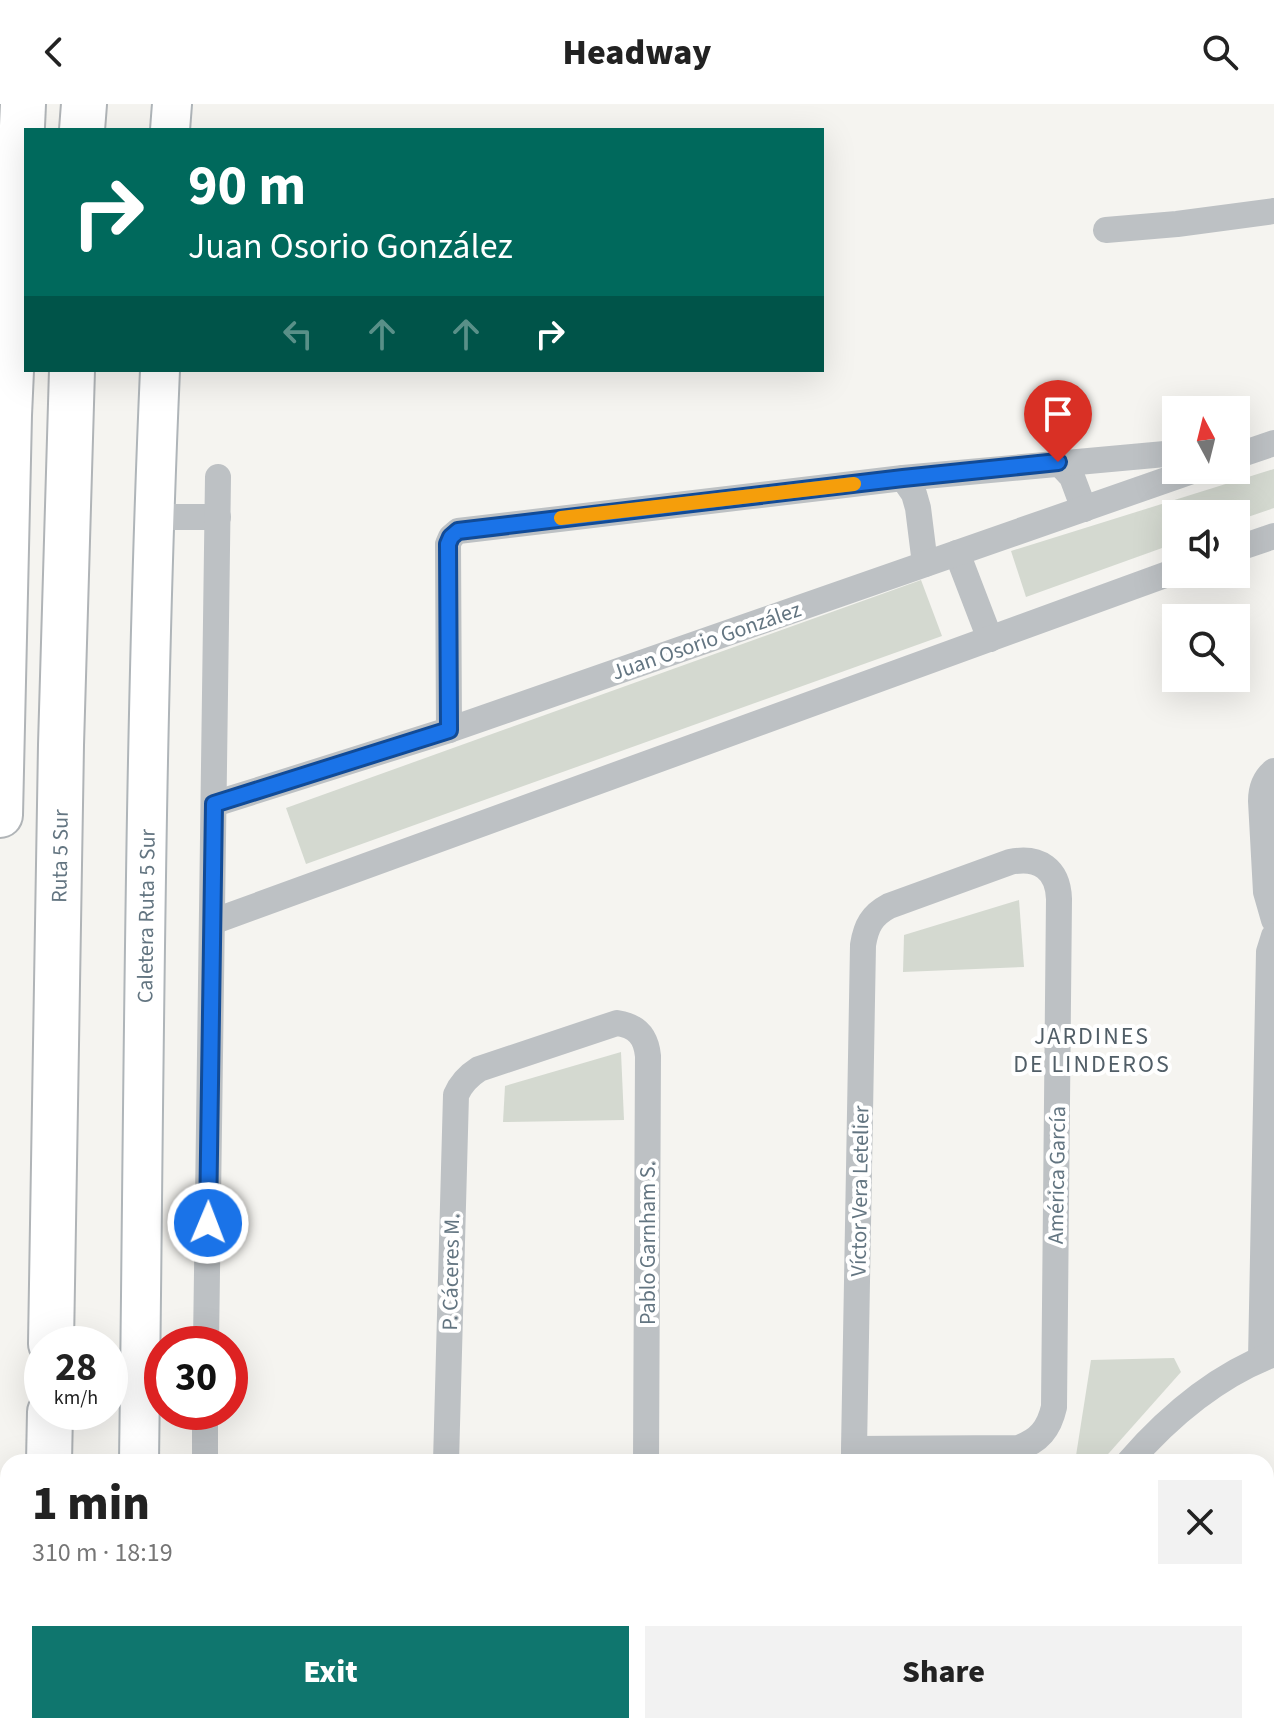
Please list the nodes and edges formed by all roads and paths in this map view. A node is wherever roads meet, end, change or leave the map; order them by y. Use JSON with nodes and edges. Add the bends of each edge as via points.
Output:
{"nodes":[{"id":1,"x":23,"y":104,"type":"edge"},
{"id":2,"x":84,"y":104,"type":"edge"},
{"id":3,"x":172,"y":104,"type":"edge"},
{"id":4,"x":82,"y":128,"type":"edge"},
{"id":5,"x":170,"y":128,"type":"edge"},
{"id":6,"x":1274,"y":211,"type":"edge"},
{"id":7,"x":1106,"y":230,"type":"dead end"},
{"id":8,"x":72,"y":372,"type":"edge"},
{"id":9,"x":160,"y":372,"type":"edge"},
{"id":10,"x":1270,"y":444,"type":"edge"},
{"id":11,"x":1250,"y":446,"type":"edge"},
{"id":12,"x":1250,"y":451,"type":"edge"},
{"id":13,"x":1162,"y":454,"type":"edge"},
{"id":14,"x":1058,"y":462,"type":"junction"},
{"id":15,"x":218,"y":477,"type":"dead end"},
{"id":16,"x":903,"y":478,"type":"junction"},
{"id":17,"x":1162,"y":482,"type":"edge"},
{"id":18,"x":1084,"y":509,"type":"junction"},
{"id":19,"x":154,"y":517,"type":"junction"},
{"id":20,"x":218,"y":517,"type":"junction"},
{"id":21,"x":1274,"y":536,"type":"edge"},
{"id":22,"x":1250,"y":544,"type":"edge"},
{"id":23,"x":957,"y":553,"type":"junction"},
{"id":24,"x":925,"y":564,"type":"junction"},
{"id":25,"x":1162,"y":576,"type":"edge"},
{"id":26,"x":990,"y":639,"type":"junction"},
{"id":27,"x":449,"y":730,"type":"junction"},
{"id":28,"x":1274,"y":771,"type":"edge"},
{"id":29,"x":214,"y":804,"type":"junction"},
{"id":30,"x":0,"y":815,"type":"edge"},
{"id":31,"x":870,"y":920,"type":"joint"},
{"id":32,"x":1274,"y":920,"type":"edge"},
{"id":33,"x":212,"y":922,"type":"junction"},
{"id":34,"x":1274,"y":936,"type":"edge"},
{"id":35,"x":461,"y":1084,"type":"joint"},
{"id":36,"x":1269,"y":1191,"type":"edge"},
{"id":37,"x":51,"y":1326,"type":"edge"},
{"id":38,"x":206,"y":1326,"type":"edge"},
{"id":39,"x":1268,"y":1357,"type":"edge"},
{"id":40,"x":50,"y":1430,"type":"edge"},
{"id":41,"x":205,"y":1430,"type":"edge"},
{"id":42,"x":49,"y":1454,"type":"edge"},
{"id":43,"x":139,"y":1454,"type":"edge"},
{"id":44,"x":205,"y":1454,"type":"edge"},
{"id":45,"x":446,"y":1454,"type":"edge"},
{"id":46,"x":646,"y":1454,"type":"edge"},
{"id":47,"x":854,"y":1454,"type":"edge"},
{"id":48,"x":942,"y":1454,"type":"edge"},
{"id":49,"x":1137,"y":1454,"type":"edge"}],
"edges":[{"from":1,"to":30,"type":"highway"},
{"from":2,"to":4,"type":"highway"},
{"from":3,"to":5,"type":"street"},
{"from":6,"to":7,"type":"street"},
{"from":8,"to":37,"type":"highway","name":"Ruta 5 Sur"},
{"from":9,"to":19,"type":"street","name":"Caletera Ruta 5 Sur"},
{"from":10,"to":11,"type":"street"},
{"from":10,"to":12,"type":"street"},
{"from":13,"to":14,"type":"street"},
{"from":14,"to":16,"type":"street"},
{"from":14,"to":18,"type":"street","via":[[1072,477]]},
{"from":15,"to":20,"type":"street"},
{"from":16,"to":24,"type":"street","via":[[914,494]]},
{"from":16,"to":27,"type":"street","via":[[458,531],[448,544]]},
{"from":17,"to":18,"type":"street","name":"Juan Osorio González"},
{"from":18,"to":23,"type":"street","name":"Juan Osorio González"},
{"from":19,"to":20,"type":"street"},
{"from":19,"to":43,"type":"street","name":"Caletera Ruta 5 Sur"},
{"from":20,"to":29,"type":"street"},
{"from":21,"to":22,"type":"street"},
{"from":23,"to":24,"type":"street","name":"Juan Osorio González"},
{"from":23,"to":26,"type":"street"},
{"from":24,"to":27,"type":"street","name":"Juan Osorio González"},
{"from":25,"to":26,"type":"street"},
{"from":26,"to":33,"type":"street"},
{"from":27,"to":29,"type":"street","name":"Juan Osorio González"},
{"from":28,"to":32,"type":"street","via":[[1261,789],[1266,892]]},
{"from":29,"to":33,"type":"street"},
{"from":31,"to":47,"type":"street","name":"Víctor Vera Letelier","via":[[863,945]]},
{"from":31,"to":48,"type":"street","name":"América García","via":[[889,906],[1021,860],[1051,872],[1059,889],[1054,1407],[1047,1428],[1029,1444]]},
{"from":33,"to":38,"type":"street"},
{"from":34,"to":36,"type":"street","via":[[1269,952]]},
{"from":35,"to":45,"type":"street","name":"P. Cáceres M.","via":[[454,1106]]},
{"from":35,"to":46,"type":"street","name":"Pablo Garnham S.","via":[[479,1069],[617,1023],[643,1036],[648,1056]]},
{"from":36,"to":39,"type":"street"},
{"from":39,"to":49,"type":"street","via":[[1191,1401]]},
{"from":40,"to":42,"type":"highway"},
{"from":41,"to":44,"type":"street"}]}
